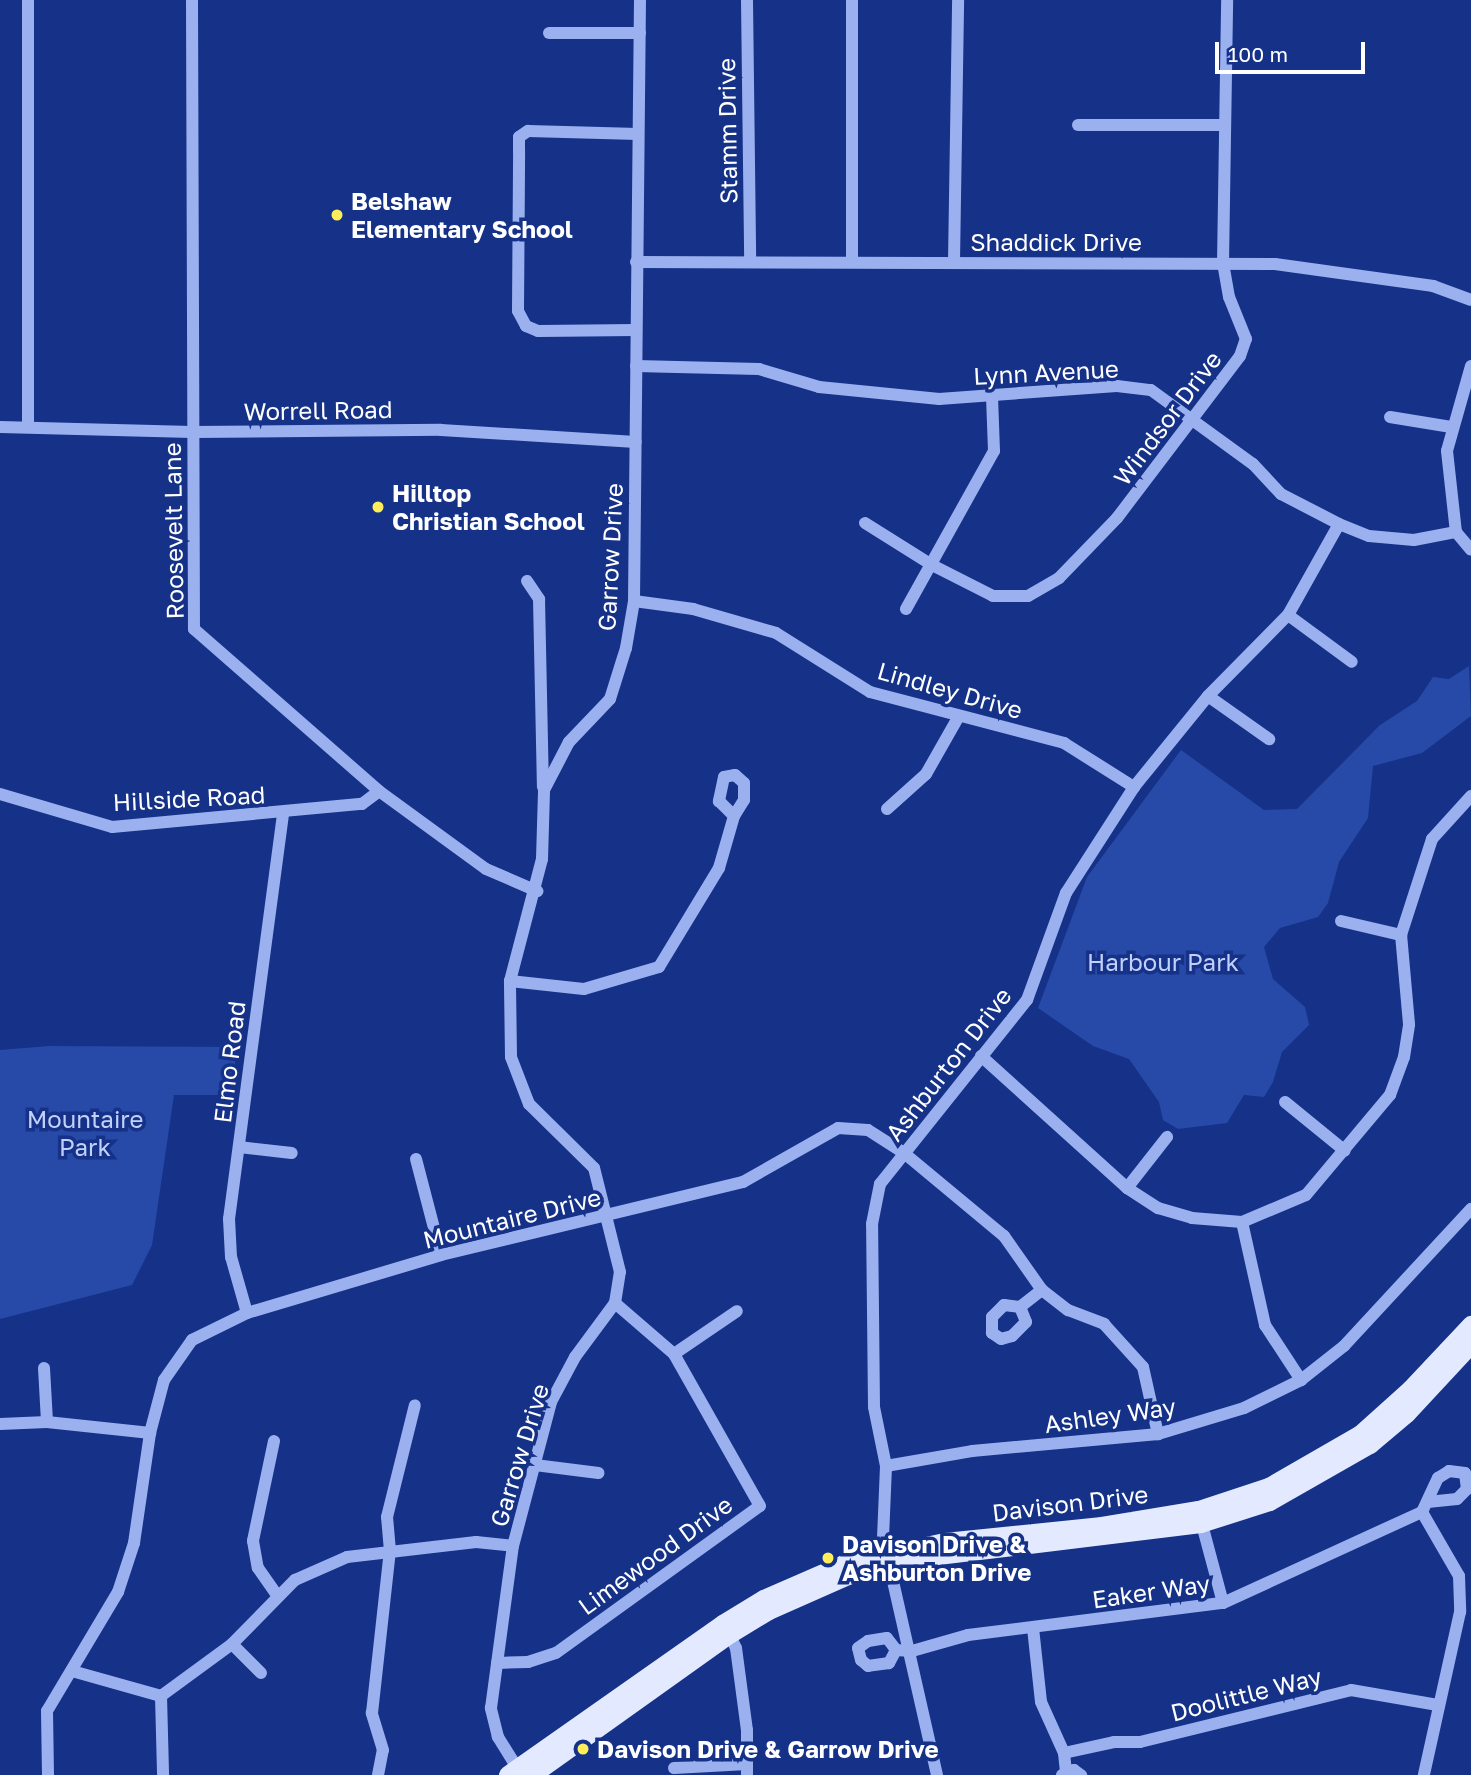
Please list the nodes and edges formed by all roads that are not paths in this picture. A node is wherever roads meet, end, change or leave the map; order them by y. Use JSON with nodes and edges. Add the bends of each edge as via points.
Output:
{"nodes":[{"id":1,"x":28,"y":0,"type":"edge"},
{"id":2,"x":192,"y":0,"type":"edge"},
{"id":3,"x":640,"y":0,"type":"edge"},
{"id":4,"x":747,"y":0,"type":"edge"},
{"id":5,"x":852,"y":0,"type":"edge"},
{"id":6,"x":958,"y":0,"type":"edge"},
{"id":7,"x":1227,"y":0,"type":"edge"},
{"id":8,"x":549,"y":33,"type":"dead end"},
{"id":9,"x":639,"y":33,"type":"junction"},
{"id":10,"x":1078,"y":125,"type":"dead end"},
{"id":11,"x":1223,"y":125,"type":"junction"},
{"id":12,"x":638,"y":134,"type":"junction"},
{"id":13,"x":852,"y":261,"type":"junction"},
{"id":14,"x":636,"y":262,"type":"junction"},
{"id":15,"x":750,"y":262,"type":"junction"},
{"id":16,"x":954,"y":262,"type":"junction"},
{"id":17,"x":1223,"y":264,"type":"junction"},
{"id":18,"x":1471,"y":300,"type":"edge"},
{"id":19,"x":636,"y":330,"type":"junction"},
{"id":20,"x":636,"y":366,"type":"junction"},
{"id":21,"x":1471,"y":366,"type":"edge"},
{"id":22,"x":992,"y":396,"type":"junction"},
{"id":23,"x":1194,"y":417,"type":"junction"},
{"id":24,"x":1390,"y":417,"type":"dead end"},
{"id":25,"x":0,"y":427,"type":"edge"},
{"id":26,"x":28,"y":427,"type":"junction"},
{"id":27,"x":1451,"y":427,"type":"junction"},
{"id":28,"x":192,"y":432,"type":"junction"},
{"id":29,"x":636,"y":442,"type":"junction"},
{"id":30,"x":865,"y":523,"type":"dead end"},
{"id":31,"x":1339,"y":524,"type":"junction"},
{"id":32,"x":1456,"y":532,"type":"junction"},
{"id":33,"x":1471,"y":550,"type":"edge"},
{"id":34,"x":932,"y":565,"type":"junction"},
{"id":35,"x":527,"y":581,"type":"dead end"},
{"id":36,"x":634,"y":601,"type":"junction"},
{"id":37,"x":906,"y":609,"type":"dead end"},
{"id":38,"x":1288,"y":615,"type":"junction"},
{"id":39,"x":1352,"y":662,"type":"dead end"},
{"id":40,"x":1208,"y":696,"type":"junction"},
{"id":41,"x":958,"y":716,"type":"junction"},
{"id":42,"x":1269,"y":738,"type":"dead end"},
{"id":43,"x":1134,"y":787,"type":"junction"},
{"id":44,"x":544,"y":790,"type":"junction"},
{"id":45,"x":379,"y":791,"type":"junction"},
{"id":46,"x":0,"y":794,"type":"edge"},
{"id":47,"x":1471,"y":796,"type":"edge"},
{"id":48,"x":887,"y":809,"type":"dead end"},
{"id":49,"x":283,"y":814,"type":"junction"},
{"id":50,"x":734,"y":816,"type":"dead end"},
{"id":51,"x":537,"y":891,"type":"junction"},
{"id":52,"x":1341,"y":921,"type":"dead end"},
{"id":53,"x":1401,"y":935,"type":"junction"},
{"id":54,"x":510,"y":981,"type":"junction"},
{"id":55,"x":981,"y":1055,"type":"junction"},
{"id":56,"x":1285,"y":1102,"type":"dead end"},
{"id":57,"x":1167,"y":1137,"type":"dead end"},
{"id":58,"x":239,"y":1147,"type":"junction"},
{"id":59,"x":1345,"y":1151,"type":"junction"},
{"id":60,"x":292,"y":1153,"type":"dead end"},
{"id":61,"x":904,"y":1153,"type":"junction"},
{"id":62,"x":415,"y":1159,"type":"dead end"},
{"id":63,"x":1128,"y":1188,"type":"junction"},
{"id":64,"x":1471,"y":1209,"type":"edge"},
{"id":65,"x":608,"y":1217,"type":"junction"},
{"id":66,"x":1242,"y":1222,"type":"junction"},
{"id":67,"x":441,"y":1255,"type":"junction"},
{"id":68,"x":1042,"y":1290,"type":"junction"},
{"id":69,"x":615,"y":1303,"type":"junction"},
{"id":70,"x":1020,"y":1307,"type":"dead end"},
{"id":71,"x":737,"y":1311,"type":"dead end"},
{"id":72,"x":247,"y":1313,"type":"junction"},
{"id":73,"x":1470,"y":1332,"type":"edge"},
{"id":74,"x":674,"y":1354,"type":"junction"},
{"id":75,"x":44,"y":1368,"type":"dead end"},
{"id":76,"x":1301,"y":1380,"type":"junction"},
{"id":77,"x":415,"y":1405,"type":"dead end"},
{"id":78,"x":47,"y":1422,"type":"junction"},
{"id":79,"x":0,"y":1424,"type":"edge"},
{"id":80,"x":150,"y":1433,"type":"junction"},
{"id":81,"x":1158,"y":1434,"type":"junction"},
{"id":82,"x":274,"y":1441,"type":"dead end"},
{"id":83,"x":535,"y":1465,"type":"junction"},
{"id":84,"x":886,"y":1466,"type":"junction"},
{"id":85,"x":598,"y":1473,"type":"dead end"},
{"id":86,"x":1200,"y":1517,"type":"junction"},
{"id":87,"x":513,"y":1546,"type":"junction"},
{"id":88,"x":390,"y":1551,"type":"junction"},
{"id":89,"x":890,"y":1559,"type":"junction"},
{"id":90,"x":277,"y":1595,"type":"junction"},
{"id":91,"x":1223,"y":1603,"type":"junction"},
{"id":92,"x":1034,"y":1628,"type":"junction"},
{"id":93,"x":727,"y":1629,"type":"junction"},
{"id":94,"x":232,"y":1644,"type":"junction"},
{"id":95,"x":897,"y":1650,"type":"dead end"},
{"id":96,"x":912,"y":1650,"type":"junction"},
{"id":97,"x":497,"y":1663,"type":"junction"},
{"id":98,"x":72,"y":1671,"type":"junction"},
{"id":99,"x":261,"y":1673,"type":"dead end"},
{"id":100,"x":161,"y":1696,"type":"junction"},
{"id":101,"x":1438,"y":1705,"type":"junction"},
{"id":102,"x":1063,"y":1753,"type":"junction"},
{"id":103,"x":674,"y":1768,"type":"dead end"},
{"id":104,"x":747,"y":1769,"type":"edge"},
{"id":105,"x":520,"y":1773,"type":"edge"},
{"id":106,"x":1064,"y":1773,"type":"edge"},
{"id":107,"x":48,"y":1775,"type":"edge"},
{"id":108,"x":163,"y":1775,"type":"edge"},
{"id":109,"x":378,"y":1775,"type":"edge"},
{"id":110,"x":937,"y":1775,"type":"edge"},
{"id":111,"x":1081,"y":1775,"type":"edge"},
{"id":112,"x":1424,"y":1775,"type":"edge"}],
"edges":[{"from":1,"to":26,"type":"street"},
{"from":2,"to":28,"type":"street","name":"Roosevelt Lane"},
{"from":3,"to":9,"type":"street","name":"Garrow Drive"},
{"from":4,"to":15,"type":"street","name":"Stamm Drive"},
{"from":5,"to":13,"type":"street"},
{"from":6,"to":16,"type":"street"},
{"from":7,"to":11,"type":"street","name":"Windsor Drive"},
{"from":8,"to":9,"type":"street"},
{"from":9,"to":12,"type":"street","name":"Garrow Drive"},
{"from":10,"to":11,"type":"street"},
{"from":11,"to":17,"type":"street","name":"Windsor Drive"},
{"from":12,"to":14,"type":"street","name":"Garrow Drive"},
{"from":12,"to":19,"type":"street","via":[[528,131],[519,137],[518,312],[526,326],[538,331]]},
{"from":13,"to":15,"type":"street","name":"Shaddick Drive"},
{"from":13,"to":16,"type":"street","name":"Shaddick Drive"},
{"from":14,"to":15,"type":"street","name":"Shaddick Drive"},
{"from":14,"to":19,"type":"street","name":"Garrow Drive"},
{"from":16,"to":17,"type":"street","name":"Shaddick Drive"},
{"from":17,"to":18,"type":"street","name":"Shaddick Drive","via":[[1275,264],[1433,286]]},
{"from":17,"to":23,"type":"street","name":"Windsor Drive","via":[[1229,297],[1246,339],[1240,356]]},
{"from":19,"to":20,"type":"street","name":"Garrow Drive"},
{"from":20,"to":22,"type":"street","name":"Lynn Avenue","via":[[759,369],[819,387],[939,399]]},
{"from":20,"to":29,"type":"street","name":"Garrow Drive"},
{"from":21,"to":27,"type":"street"},
{"from":22,"to":23,"type":"street","name":"Lynn Avenue","via":[[1152,390]]},
{"from":22,"to":34,"type":"street","via":[[994,451]]},
{"from":23,"to":31,"type":"street","name":"Lynn Avenue","via":[[1253,464],[1281,494]]},
{"from":23,"to":34,"type":"street","name":"Windsor Drive","via":[[1117,517],[1059,578],[1028,596],[993,596]]},
{"from":24,"to":27,"type":"street"},
{"from":25,"to":26,"type":"street","name":"Worrell Road"},
{"from":26,"to":28,"type":"street","name":"Worrell Road"},
{"from":27,"to":32,"type":"street","via":[[1449,495]]},
{"from":28,"to":29,"type":"street","name":"Worrell Road","via":[[441,430]]},
{"from":28,"to":45,"type":"street","name":"Roosevelt Lane","via":[[194,629]]},
{"from":29,"to":36,"type":"street","name":"Garrow Drive"},
{"from":30,"to":34,"type":"street","name":"Windsor Drive"},
{"from":31,"to":32,"type":"street","name":"Lynn Avenue","via":[[1369,536],[1414,540]]},
{"from":31,"to":38,"type":"street","name":"Ashburton Drive"},
{"from":32,"to":33,"type":"street"},
{"from":34,"to":37,"type":"street"},
{"from":35,"to":44,"type":"street","via":[[539,599]]},
{"from":36,"to":41,"type":"street","name":"Lindley Drive","via":[[693,608],[776,634],[870,692]]},
{"from":36,"to":44,"type":"street","name":"Garrow Drive","via":[[610,699],[569,742]]},
{"from":38,"to":39,"type":"street"},
{"from":38,"to":40,"type":"street","name":"Ashburton Drive"},
{"from":40,"to":42,"type":"street"},
{"from":40,"to":43,"type":"street","name":"Ashburton Drive"},
{"from":41,"to":43,"type":"street","name":"Lindley Drive","via":[[1064,743]]},
{"from":41,"to":48,"type":"street","via":[[926,774]]},
{"from":43,"to":55,"type":"street","name":"Ashburton Drive","via":[[1066,893],[1027,1000]]},
{"from":44,"to":51,"type":"street","name":"Garrow Drive"},
{"from":45,"to":49,"type":"street","name":"Hillside Road","via":[[362,804]]},
{"from":45,"to":51,"type":"street","name":"Roosevelt Lane","via":[[486,870]]},
{"from":46,"to":49,"type":"street","name":"Hillside Road","via":[[112,827]]},
{"from":47,"to":53,"type":"street","via":[[1432,839]]},
{"from":49,"to":58,"type":"street","name":"Elmo Road"},
{"from":50,"to":54,"type":"street","via":[[719,868],[659,967],[583,989]]},
{"from":51,"to":54,"type":"street","name":"Garrow Drive"},
{"from":52,"to":53,"type":"street"},
{"from":53,"to":59,"type":"street","via":[[1409,1024],[1404,1057],[1390,1096]]},
{"from":54,"to":65,"type":"street","name":"Garrow Drive","via":[[511,1057],[529,1104],[594,1168]]},
{"from":55,"to":61,"type":"street","name":"Ashburton Drive"},
{"from":55,"to":63,"type":"street"},
{"from":56,"to":59,"type":"street"},
{"from":57,"to":63,"type":"street"},
{"from":58,"to":60,"type":"street"},
{"from":58,"to":72,"type":"street","name":"Elmo Road","via":[[229,1219],[231,1257]]},
{"from":59,"to":66,"type":"street","via":[[1306,1195]]},
{"from":61,"to":65,"type":"street","name":"Mountaire Drive","via":[[868,1130],[838,1128],[743,1182]]},
{"from":61,"to":68,"type":"street","name":"Mountaire Drive","via":[[1004,1237]]},
{"from":61,"to":84,"type":"street","name":"Ashburton Drive","via":[[880,1184],[872,1224],[874,1407]]},
{"from":62,"to":67,"type":"street"},
{"from":63,"to":66,"type":"street","via":[[1158,1208],[1192,1218]]},
{"from":64,"to":76,"type":"street","name":"Ashley Way","via":[[1388,1302]]},
{"from":65,"to":67,"type":"street","name":"Mountaire Drive"},
{"from":65,"to":69,"type":"street","name":"Garrow Drive","via":[[620,1272]]},
{"from":66,"to":76,"type":"street","via":[[1265,1325]]},
{"from":67,"to":72,"type":"street","name":"Mountaire Drive"},
{"from":68,"to":70,"type":"street"},
{"from":68,"to":81,"type":"street","name":"Mountaire Drive","via":[[1068,1310],[1104,1324],[1143,1367]]},
{"from":69,"to":74,"type":"street","name":"Limewood Drive"},
{"from":69,"to":83,"type":"street","name":"Garrow Drive","via":[[575,1357],[551,1402]]},
{"from":71,"to":74,"type":"street"},
{"from":72,"to":80,"type":"street","name":"Mountaire Drive","via":[[192,1340],[164,1380]]},
{"from":73,"to":86,"type":"main road","name":"Davison Drive","via":[[1407,1414],[1339,1466],[1270,1502]]},
{"from":74,"to":97,"type":"street","name":"Limewood Drive","via":[[760,1506],[556,1653],[528,1662]]},
{"from":75,"to":78,"type":"street"},
{"from":76,"to":81,"type":"street","name":"Ashley Way","via":[[1244,1408]]},
{"from":77,"to":88,"type":"street","via":[[387,1517]]},
{"from":78,"to":79,"type":"street"},
{"from":78,"to":80,"type":"street"},
{"from":80,"to":98,"type":"street","name":"Mountaire Drive","via":[[134,1543],[118,1592]]},
{"from":81,"to":84,"type":"street","name":"Ashley Way","via":[[972,1451]]},
{"from":82,"to":90,"type":"street","via":[[253,1541],[258,1568]]},
{"from":83,"to":85,"type":"street"},
{"from":83,"to":87,"type":"street","name":"Garrow Drive"},
{"from":84,"to":89,"type":"street","name":"Ashburton Drive","via":[[883,1538]]},
{"from":86,"to":89,"type":"main road","name":"Davison Drive"},
{"from":86,"to":91,"type":"street"},
{"from":87,"to":88,"type":"street","via":[[476,1542]]},
{"from":87,"to":97,"type":"street","name":"Garrow Drive"},
{"from":88,"to":90,"type":"street","via":[[346,1557],[295,1580]]},
{"from":88,"to":109,"type":"street","via":[[372,1713],[383,1749]]},
{"from":89,"to":93,"type":"main road","name":"Davison Drive"},
{"from":89,"to":96,"type":"street","name":"Ashburton Drive"},
{"from":90,"to":94,"type":"street"},
{"from":91,"to":92,"type":"street","name":"Eaker Way"},
{"from":91,"to":101,"type":"street","name":"Eaker Way","via":[[1426,1507],[1459,1576],[1460,1612]]},
{"from":92,"to":96,"type":"street","name":"Eaker Way","via":[[968,1635]]},
{"from":92,"to":102,"type":"street","via":[[1041,1702]]},
{"from":93,"to":104,"type":"street","via":[[747,1730]]},
{"from":93,"to":105,"type":"main road","name":"Davison Drive"},
{"from":94,"to":99,"type":"street"},
{"from":94,"to":100,"type":"street"},
{"from":95,"to":96,"type":"street","name":"Eaker Way"},
{"from":96,"to":110,"type":"street","name":"Ashburton Drive"},
{"from":97,"to":105,"type":"street","name":"Garrow Drive","via":[[491,1707],[498,1738]]},
{"from":98,"to":100,"type":"street"},
{"from":98,"to":107,"type":"street","name":"Mountaire Drive","via":[[47,1711]]},
{"from":100,"to":108,"type":"street"},
{"from":101,"to":102,"type":"street","name":"Doolittle Way","via":[[1350,1690],[1140,1742],[1114,1742]]},
{"from":101,"to":112,"type":"street"},
{"from":102,"to":106,"type":"street"},
{"from":103,"to":104,"type":"street"},
{"from":106,"to":111,"type":"street"}]}
